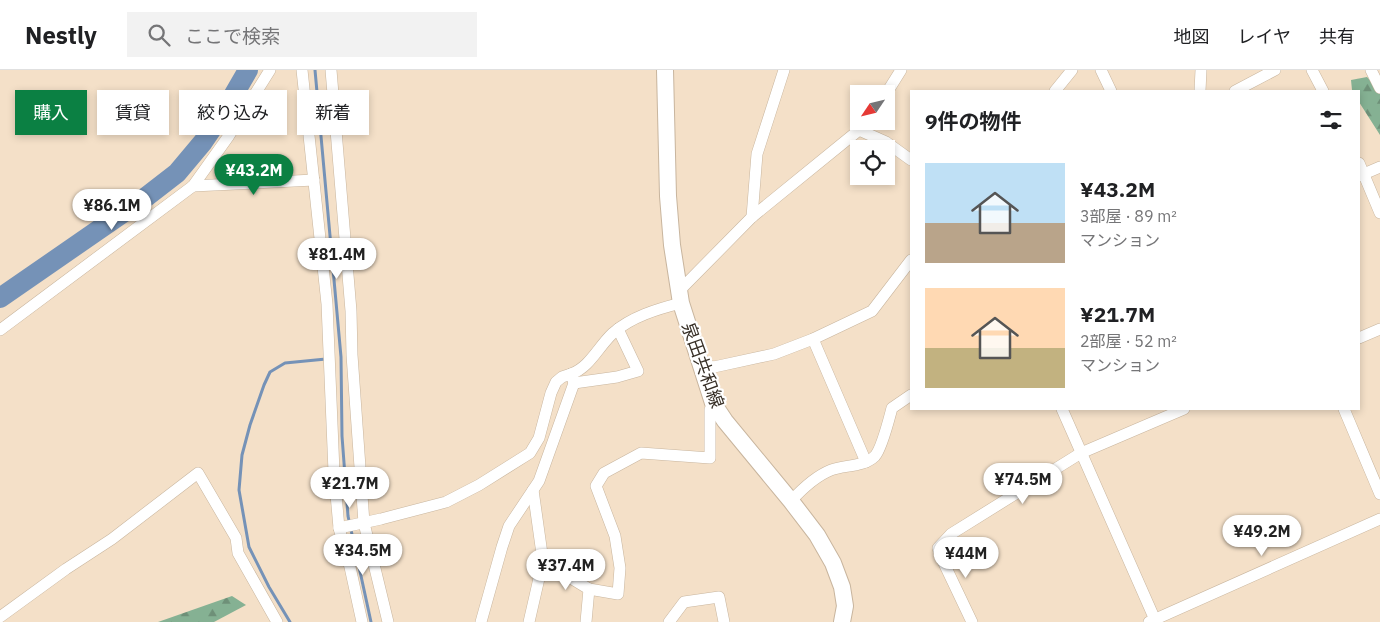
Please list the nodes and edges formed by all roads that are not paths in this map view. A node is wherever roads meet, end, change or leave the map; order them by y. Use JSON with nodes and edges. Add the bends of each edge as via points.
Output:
{"nodes":[{"id":1,"x":270,"y":70,"type":"edge"},
{"id":2,"x":302,"y":70,"type":"edge"},
{"id":3,"x":331,"y":70,"type":"edge"},
{"id":4,"x":665,"y":70,"type":"edge"},
{"id":5,"x":784,"y":70,"type":"edge"},
{"id":6,"x":902,"y":70,"type":"edge"},
{"id":7,"x":1072,"y":70,"type":"edge"},
{"id":8,"x":1101,"y":70,"type":"edge"},
{"id":9,"x":1201,"y":70,"type":"edge"},
{"id":10,"x":1275,"y":70,"type":"edge"},
{"id":11,"x":1312,"y":70,"type":"edge"},
{"id":12,"x":1371,"y":70,"type":"edge"},
{"id":13,"x":892,"y":85,"type":"edge"},
{"id":14,"x":1380,"y":88,"type":"edge"},
{"id":15,"x":1055,"y":90,"type":"edge"},
{"id":16,"x":1111,"y":90,"type":"edge"},
{"id":17,"x":1200,"y":90,"type":"edge"},
{"id":18,"x":1237,"y":90,"type":"edge"},
{"id":19,"x":1322,"y":90,"type":"edge"},
{"id":20,"x":858,"y":130,"type":"edge"},
{"id":21,"x":869,"y":130,"type":"edge"},
{"id":22,"x":910,"y":156,"type":"edge"},
{"id":23,"x":1380,"y":167,"type":"edge"},
{"id":24,"x":1362,"y":175,"type":"edge"},
{"id":25,"x":314,"y":180,"type":"junction"},
{"id":26,"x":193,"y":186,"type":"junction"},
{"id":27,"x":1380,"y":213,"type":"edge"},
{"id":28,"x":752,"y":217,"type":"junction"},
{"id":29,"x":910,"y":261,"type":"edge"},
{"id":30,"x":680,"y":298,"type":"junction"},
{"id":31,"x":618,"y":329,"type":"junction"},
{"id":32,"x":1380,"y":329,"type":"edge"},
{"id":33,"x":0,"y":330,"type":"edge"},
{"id":34,"x":1360,"y":338,"type":"edge"},
{"id":35,"x":813,"y":339,"type":"junction"},
{"id":36,"x":702,"y":365,"type":"junction"},
{"id":37,"x":573,"y":379,"type":"junction"},
{"id":38,"x":910,"y":396,"type":"edge"},
{"id":39,"x":713,"y":404,"type":"junction"},
{"id":40,"x":1062,"y":410,"type":"edge"},
{"id":41,"x":1182,"y":410,"type":"edge"},
{"id":42,"x":1344,"y":410,"type":"edge"},
{"id":43,"x":1081,"y":453,"type":"junction"},
{"id":44,"x":866,"y":462,"type":"junction"},
{"id":45,"x":533,"y":490,"type":"junction"},
{"id":46,"x":1380,"y":494,"type":"edge"},
{"id":47,"x":791,"y":500,"type":"junction"},
{"id":48,"x":1380,"y":519,"type":"edge"},
{"id":49,"x":364,"y":523,"type":"junction"},
{"id":50,"x":342,"y":527,"type":"junction"},
{"id":51,"x":543,"y":562,"type":"junction"},
{"id":52,"x":589,"y":589,"type":"junction"},
{"id":53,"x":0,"y":617,"type":"edge"},
{"id":54,"x":1153,"y":621,"type":"edge"},
{"id":55,"x":277,"y":622,"type":"edge"},
{"id":56,"x":362,"y":622,"type":"edge"},
{"id":57,"x":388,"y":622,"type":"edge"},
{"id":58,"x":481,"y":622,"type":"edge"},
{"id":59,"x":529,"y":622,"type":"edge"},
{"id":60,"x":586,"y":622,"type":"edge"},
{"id":61,"x":669,"y":622,"type":"edge"},
{"id":62,"x":724,"y":622,"type":"edge"},
{"id":63,"x":842,"y":622,"type":"edge"},
{"id":64,"x":972,"y":622,"type":"edge"}],
"edges":[{"from":1,"to":26,"type":"street"},
{"from":2,"to":25,"type":"street"},
{"from":3,"to":49,"type":"street"},
{"from":4,"to":30,"type":"main road","name":"泉田共和線","via":[[668,196]]},
{"from":5,"to":28,"type":"street","via":[[757,154]]},
{"from":6,"to":13,"type":"street"},
{"from":7,"to":15,"type":"street"},
{"from":8,"to":16,"type":"street"},
{"from":9,"to":17,"type":"street"},
{"from":10,"to":18,"type":"street"},
{"from":11,"to":19,"type":"street"},
{"from":12,"to":14,"type":"street"},
{"from":20,"to":28,"type":"street"},
{"from":21,"to":22,"type":"street"},
{"from":23,"to":24,"type":"street"},
{"from":24,"to":27,"type":"street"},
{"from":25,"to":26,"type":"street"},
{"from":25,"to":50,"type":"street","via":[[327,304],[334,472]]},
{"from":26,"to":33,"type":"street"},
{"from":28,"to":30,"type":"street"},
{"from":29,"to":35,"type":"street","via":[[872,311]]},
{"from":30,"to":31,"type":"street"},
{"from":30,"to":36,"type":"main road","name":"泉田共和線"},
{"from":31,"to":37,"type":"street"},
{"from":31,"to":37,"type":"street","via":[[638,372],[617,377]]},
{"from":32,"to":34,"type":"street"},
{"from":35,"to":36,"type":"street","via":[[774,354],[714,367]]},
{"from":35,"to":44,"type":"street"},
{"from":36,"to":39,"type":"main road","name":"泉田共和線"},
{"from":37,"to":45,"type":"street","via":[[539,481]]},
{"from":37,"to":49,"type":"street","via":[[562,377],[556,382],[539,438],[530,453],[446,502]]},
{"from":38,"to":44,"type":"street","via":[[892,408],[876,455]]},
{"from":39,"to":47,"type":"main road","name":"泉田共和線"},
{"from":39,"to":52,"type":"street","via":[[710,410],[710,458],[641,453],[604,473],[596,486],[616,536],[620,568],[618,594]]},
{"from":40,"to":43,"type":"street"},
{"from":41,"to":43,"type":"street"},
{"from":42,"to":46,"type":"street"},
{"from":43,"to":54,"type":"street"},
{"from":43,"to":64,"type":"street","via":[[950,534],[938,548]]},
{"from":44,"to":47,"type":"street","via":[[832,469]]},
{"from":45,"to":51,"type":"street"},
{"from":45,"to":58,"type":"street","via":[[510,526]]},
{"from":47,"to":63,"type":"main road","name":"泉田共和線","via":[[833,563],[842,587]]},
{"from":48,"to":54,"type":"street"},
{"from":49,"to":50,"type":"street"},
{"from":49,"to":57,"type":"street"},
{"from":50,"to":56,"type":"street"},
{"from":51,"to":52,"type":"street"},
{"from":51,"to":59,"type":"street"},
{"from":52,"to":60,"type":"street"},
{"from":53,"to":55,"type":"street","via":[[198,473],[236,538],[238,553]]},
{"from":61,"to":62,"type":"street","via":[[684,602],[719,597]]}]}
